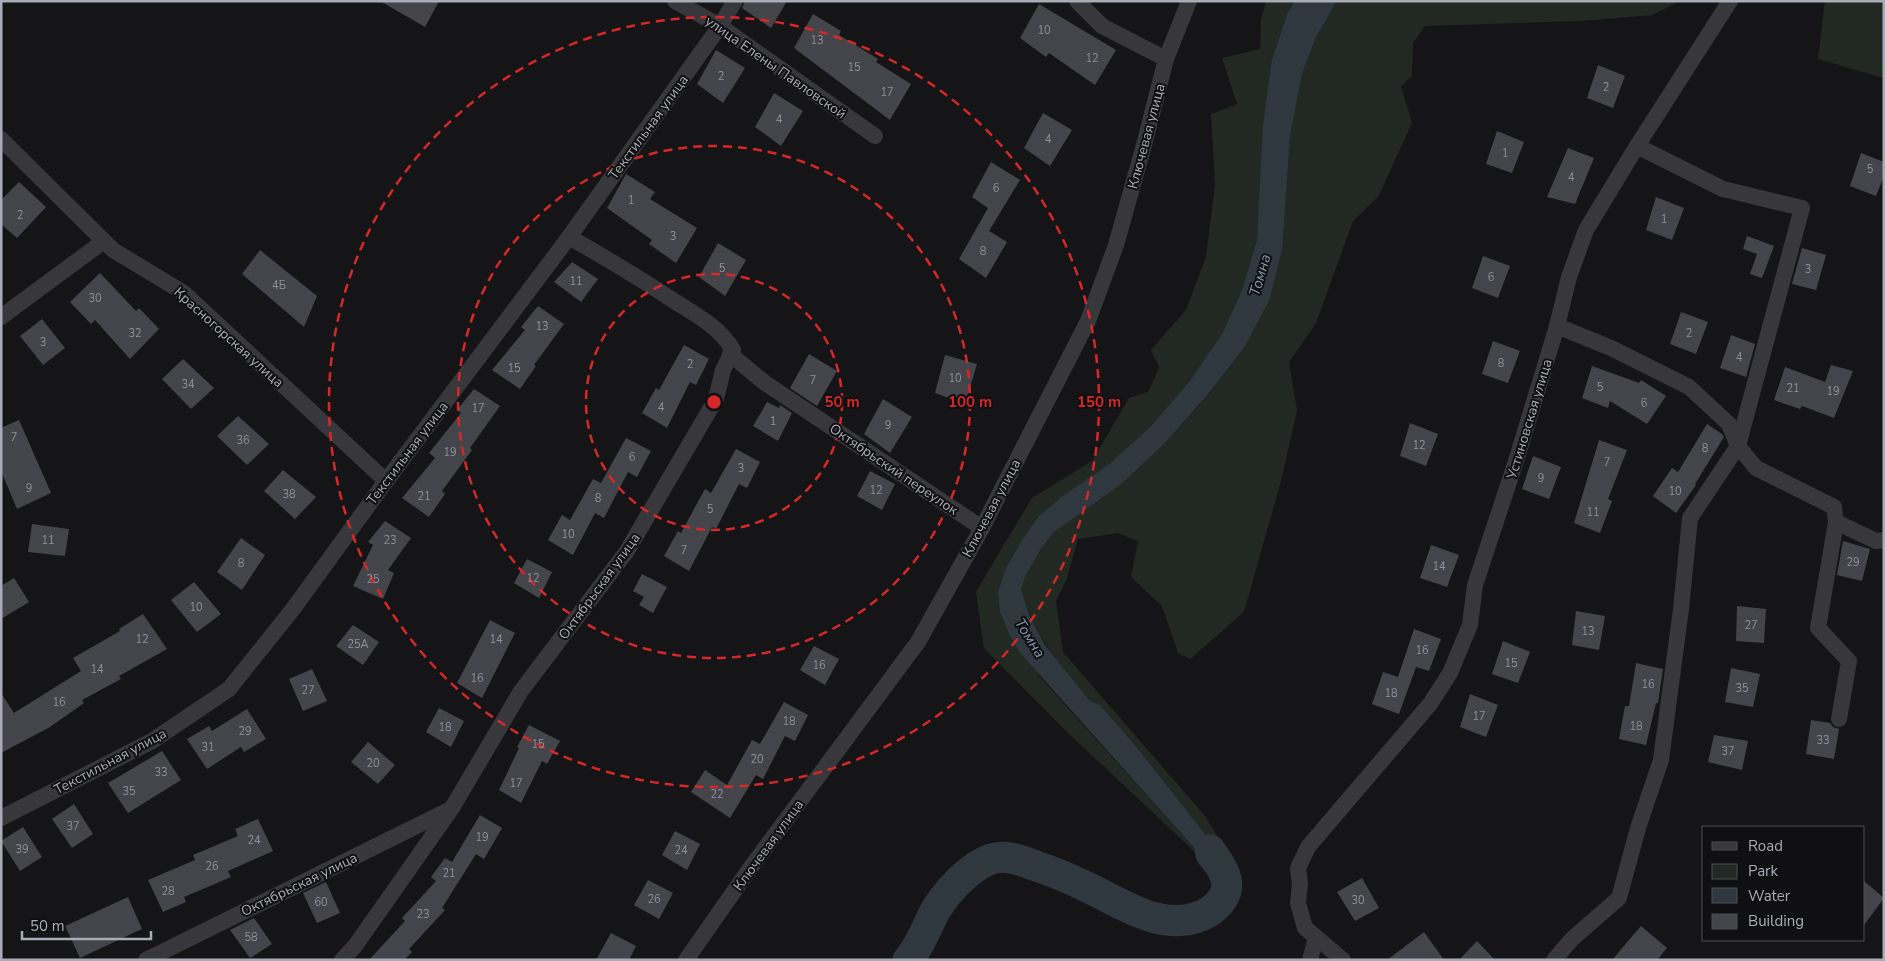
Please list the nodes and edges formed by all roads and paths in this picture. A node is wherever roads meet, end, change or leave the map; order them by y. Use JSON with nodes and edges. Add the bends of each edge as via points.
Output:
{"nodes":[{"id":1,"x":676,"y":1,"type":"edge"},
{"id":2,"x":735,"y":1,"type":"edge"},
{"id":3,"x":1077,"y":1,"type":"edge"},
{"id":4,"x":1189,"y":1,"type":"edge"},
{"id":5,"x":1730,"y":1,"type":"edge"},
{"id":6,"x":720,"y":26,"type":"junction"},
{"id":7,"x":1166,"y":59,"type":"junction"},
{"id":8,"x":874,"y":136,"type":"dead end"},
{"id":9,"x":1,"y":139,"type":"edge"},
{"id":10,"x":1636,"y":146,"type":"junction"},
{"id":11,"x":570,"y":237,"type":"junction"},
{"id":12,"x":104,"y":241,"type":"junction"},
{"id":13,"x":1,"y":317,"type":"edge"},
{"id":14,"x":1557,"y":326,"type":"junction"},
{"id":15,"x":730,"y":354,"type":"junction"},
{"id":16,"x":1738,"y":446,"type":"junction"},
{"id":17,"x":386,"y":481,"type":"junction"},
{"id":18,"x":1836,"y":522,"type":"junction"},
{"id":19,"x":982,"y":528,"type":"junction"},
{"id":20,"x":1884,"y":540,"type":"edge"},
{"id":21,"x":1839,"y":720,"type":"dead end"},
{"id":22,"x":452,"y":808,"type":"junction"},
{"id":23,"x":1,"y":818,"type":"edge"},
{"id":24,"x":1316,"y":937,"type":"junction"},
{"id":25,"x":146,"y":960,"type":"edge"},
{"id":26,"x":342,"y":960,"type":"edge"},
{"id":27,"x":686,"y":960,"type":"edge"},
{"id":28,"x":1310,"y":960,"type":"edge"},
{"id":29,"x":1343,"y":960,"type":"edge"},
{"id":30,"x":1554,"y":960,"type":"edge"}],
"edges":[{"from":1,"to":6,"type":"street","name":"улица Елены Павловской"},
{"from":2,"to":6,"type":"street","name":"Текстильная улица"},
{"from":3,"to":7,"type":"street","via":[[1102,26]]},
{"from":4,"to":7,"type":"street","name":"Ключевая улица"},
{"from":5,"to":10,"type":"street","name":"Устиновская улица"},
{"from":6,"to":8,"type":"street","name":"улица Елены Павловской"},
{"from":6,"to":11,"type":"street","name":"Текстильная улица"},
{"from":7,"to":19,"type":"street","name":"Ключевая улица","via":[[1116,245],[1088,322]]},
{"from":9,"to":12,"type":"street","name":"Красногорская улица"},
{"from":10,"to":14,"type":"street","name":"Устиновская улица","via":[[1586,230],[1569,277]]},
{"from":10,"to":16,"type":"street","via":[[1724,190],[1802,208]]},
{"from":11,"to":15,"type":"street","name":"Октябрьский переулок","via":[[705,320],[726,339],[733,350]]},
{"from":11,"to":17,"type":"street","name":"Текстильная улица"},
{"from":12,"to":13,"type":"street"},
{"from":12,"to":17,"type":"street","name":"Красногорская улица","via":[[113,250],[184,293]]},
{"from":14,"to":16,"type":"street","via":[[1611,348],[1689,387],[1729,424]]},
{"from":14,"to":24,"type":"street","name":"Устиновская улица","via":[[1475,585],[1470,625],[1450,673],[1430,704],[1308,847],[1298,868],[1298,903],[1305,928]]},
{"from":15,"to":19,"type":"street","name":"Октябрьский переулок","via":[[765,384]]},
{"from":15,"to":22,"type":"street","name":"Октябрьская улица","via":[[716,399],[627,552],[521,691]]},
{"from":16,"to":18,"type":"street","via":[[1756,468],[1834,507]]},
{"from":16,"to":30,"type":"street","via":[[1690,518],[1661,760],[1619,898],[1572,939]]},
{"from":17,"to":23,"type":"street","name":"Текстильная улица","via":[[229,689],[152,741]]},
{"from":18,"to":20,"type":"street","via":[[1876,540]]},
{"from":18,"to":21,"type":"street","via":[[1818,628],[1849,661]]},
{"from":19,"to":27,"type":"street","name":"Ключевая улица","via":[[918,642]]},
{"from":22,"to":25,"type":"street","name":"Октябрьская улица"},
{"from":22,"to":26,"type":"street","name":"Октябрьская улица"},
{"from":24,"to":28,"type":"street"},
{"from":24,"to":29,"type":"street","name":"Устиновская улица"}]}
